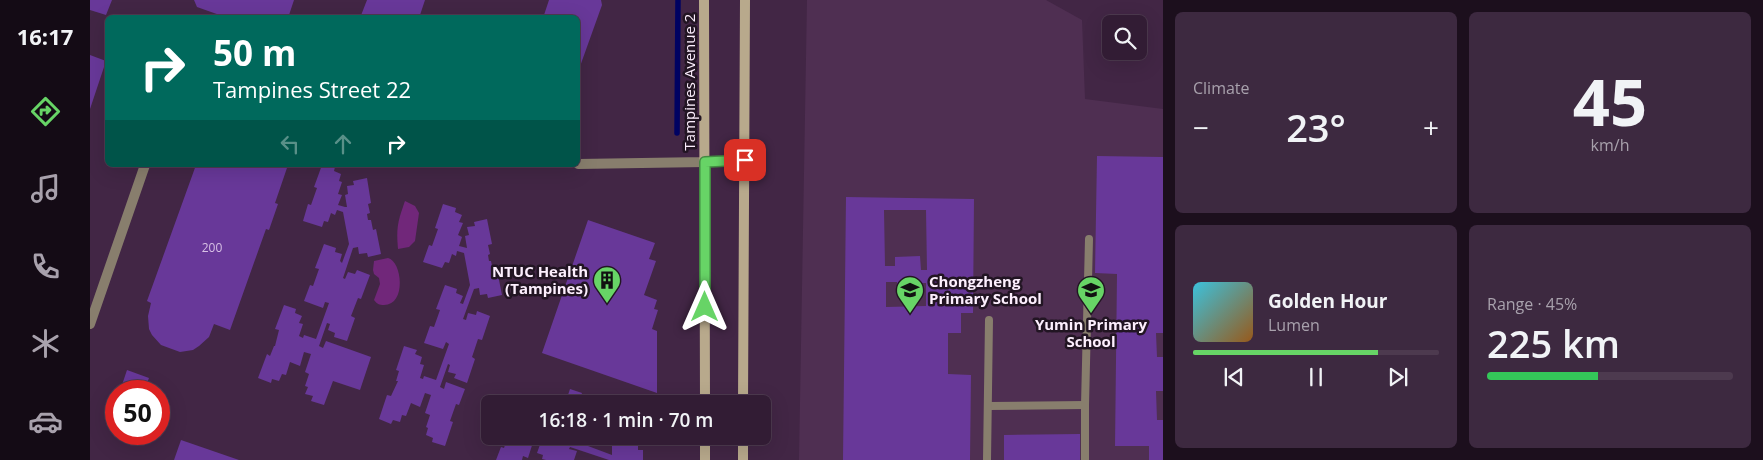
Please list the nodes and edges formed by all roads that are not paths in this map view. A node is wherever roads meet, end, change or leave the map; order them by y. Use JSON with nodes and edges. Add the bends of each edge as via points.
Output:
{"nodes":[{"id":1,"x":704,"y":0,"type":"edge"},
{"id":2,"x":745,"y":0,"type":"edge"},
{"id":3,"x":745,"y":160,"type":"junction"},
{"id":4,"x":705,"y":162,"type":"junction"},
{"id":5,"x":580,"y":164,"type":"edge"},
{"id":6,"x":144,"y":167,"type":"edge"},
{"id":7,"x":1089,"y":239,"type":"dead end"},
{"id":8,"x":989,"y":320,"type":"dead end"},
{"id":9,"x":90,"y":324,"type":"edge"},
{"id":10,"x":705,"y":395,"type":"edge"},
{"id":11,"x":743,"y":395,"type":"edge"},
{"id":12,"x":1085,"y":405,"type":"junction"},
{"id":13,"x":988,"y":406,"type":"junction"},
{"id":14,"x":705,"y":445,"type":"edge"},
{"id":15,"x":743,"y":445,"type":"edge"},
{"id":16,"x":705,"y":460,"type":"edge"},
{"id":17,"x":743,"y":460,"type":"edge"},
{"id":18,"x":987,"y":460,"type":"edge"},
{"id":19,"x":1085,"y":460,"type":"edge"}],
"edges":[{"from":1,"to":4,"type":"main road","name":"Tampines Avenue 2"},
{"from":2,"to":3,"type":"main road"},
{"from":3,"to":4,"type":"street"},
{"from":3,"to":11,"type":"main road"},
{"from":4,"to":5,"type":"street"},
{"from":4,"to":10,"type":"main road","name":"Tampines Avenue 2"},
{"from":6,"to":9,"type":"street"},
{"from":7,"to":12,"type":"lane"},
{"from":8,"to":13,"type":"lane"},
{"from":12,"to":13,"type":"lane"},
{"from":12,"to":19,"type":"lane"},
{"from":13,"to":18,"type":"lane"},
{"from":14,"to":16,"type":"main road"},
{"from":15,"to":17,"type":"main road"}]}
